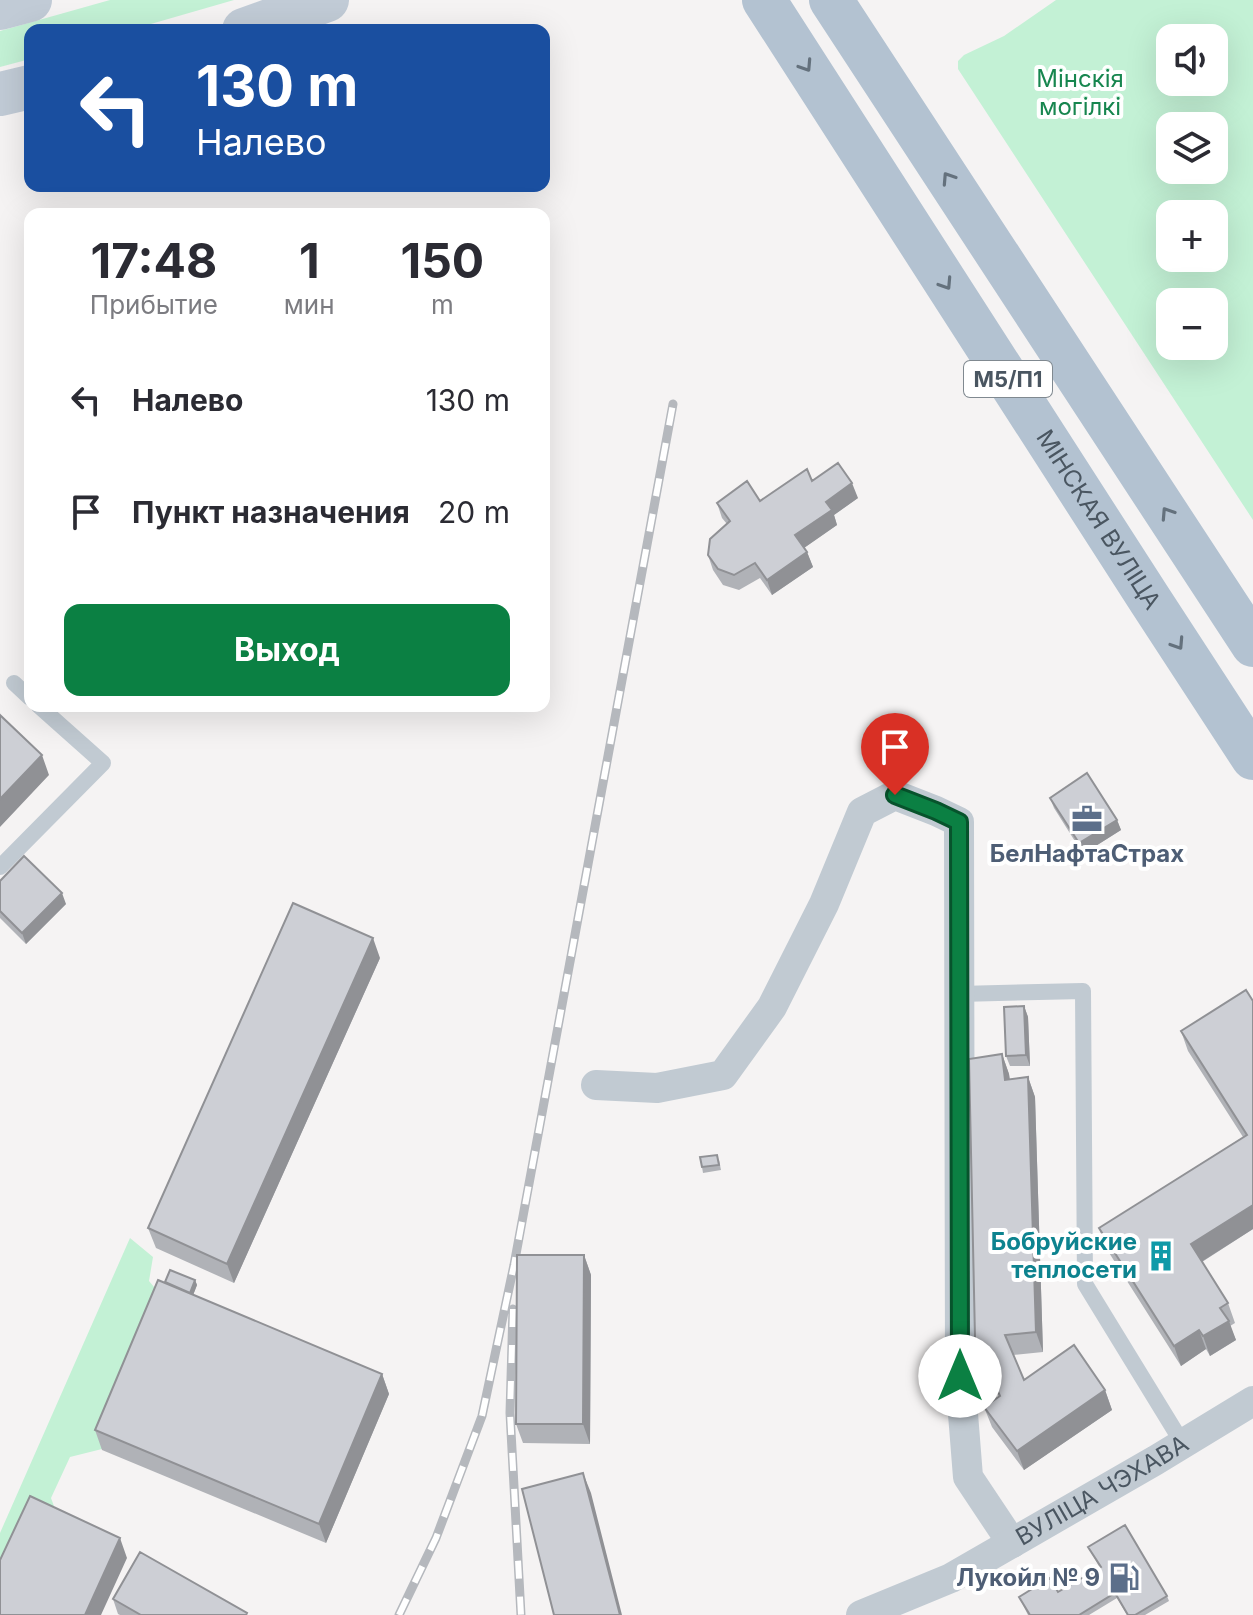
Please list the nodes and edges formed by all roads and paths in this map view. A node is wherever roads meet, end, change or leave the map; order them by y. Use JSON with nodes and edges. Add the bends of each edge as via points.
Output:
{"nodes":[{"id":1,"x":30,"y":0,"type":"edge"},
{"id":2,"x":327,"y":0,"type":"edge"},
{"id":3,"x":764,"y":0,"type":"edge"},
{"id":4,"x":831,"y":0,"type":"edge"},
{"id":5,"x":0,"y":8,"type":"edge"},
{"id":6,"x":261,"y":24,"type":"edge"},
{"id":7,"x":24,"y":88,"type":"edge"},
{"id":8,"x":0,"y":94,"type":"edge"},
{"id":9,"x":1253,"y":645,"type":"edge"},
{"id":10,"x":14,"y":683,"type":"dead end"},
{"id":11,"x":24,"y":692,"type":"edge"},
{"id":12,"x":46,"y":712,"type":"edge"},
{"id":13,"x":1253,"y":758,"type":"edge"},
{"id":14,"x":0,"y":867,"type":"edge"},
{"id":15,"x":959,"y":994,"type":"junction"},
{"id":16,"x":596,"y":1085,"type":"dead end"},
{"id":17,"x":1253,"y":1401,"type":"edge"},
{"id":18,"x":1183,"y":1444,"type":"junction"},
{"id":19,"x":1012,"y":1543,"type":"junction"},
{"id":20,"x":861,"y":1615,"type":"edge"}],
"edges":[{"from":1,"to":5,"type":"main road"},
{"from":2,"to":6,"type":"main road"},
{"from":3,"to":13,"type":"main road","name":"МІНСКАЯ ВУЛІЦА","number":"М5/П1","one_way":true},
{"from":9,"to":4,"type":"main road","number":"М5/П1","one_way":true},
{"from":7,"to":8,"type":"main road"},
{"from":10,"to":11,"type":"lane"},
{"from":12,"to":14,"type":"lane","via":[[103,763]]},
{"from":15,"to":16,"type":"street","via":[[959,822],[895,795],[862,812],[824,904],[772,1007],[723,1075],[657,1088]]},
{"from":15,"to":18,"type":"lane","via":[[1083,991],[1085,1284]]},
{"from":15,"to":19,"type":"street","via":[[960,1376],[968,1477]]},
{"from":17,"to":18,"type":"street","name":"ВУЛІЦА ЧЭХАВА"},
{"from":18,"to":19,"type":"street","name":"ВУЛІЦА ЧЭХАВА"},
{"from":19,"to":20,"type":"street","name":"ВУЛІЦА ЧЭХАВА","via":[[951,1578]]}]}
